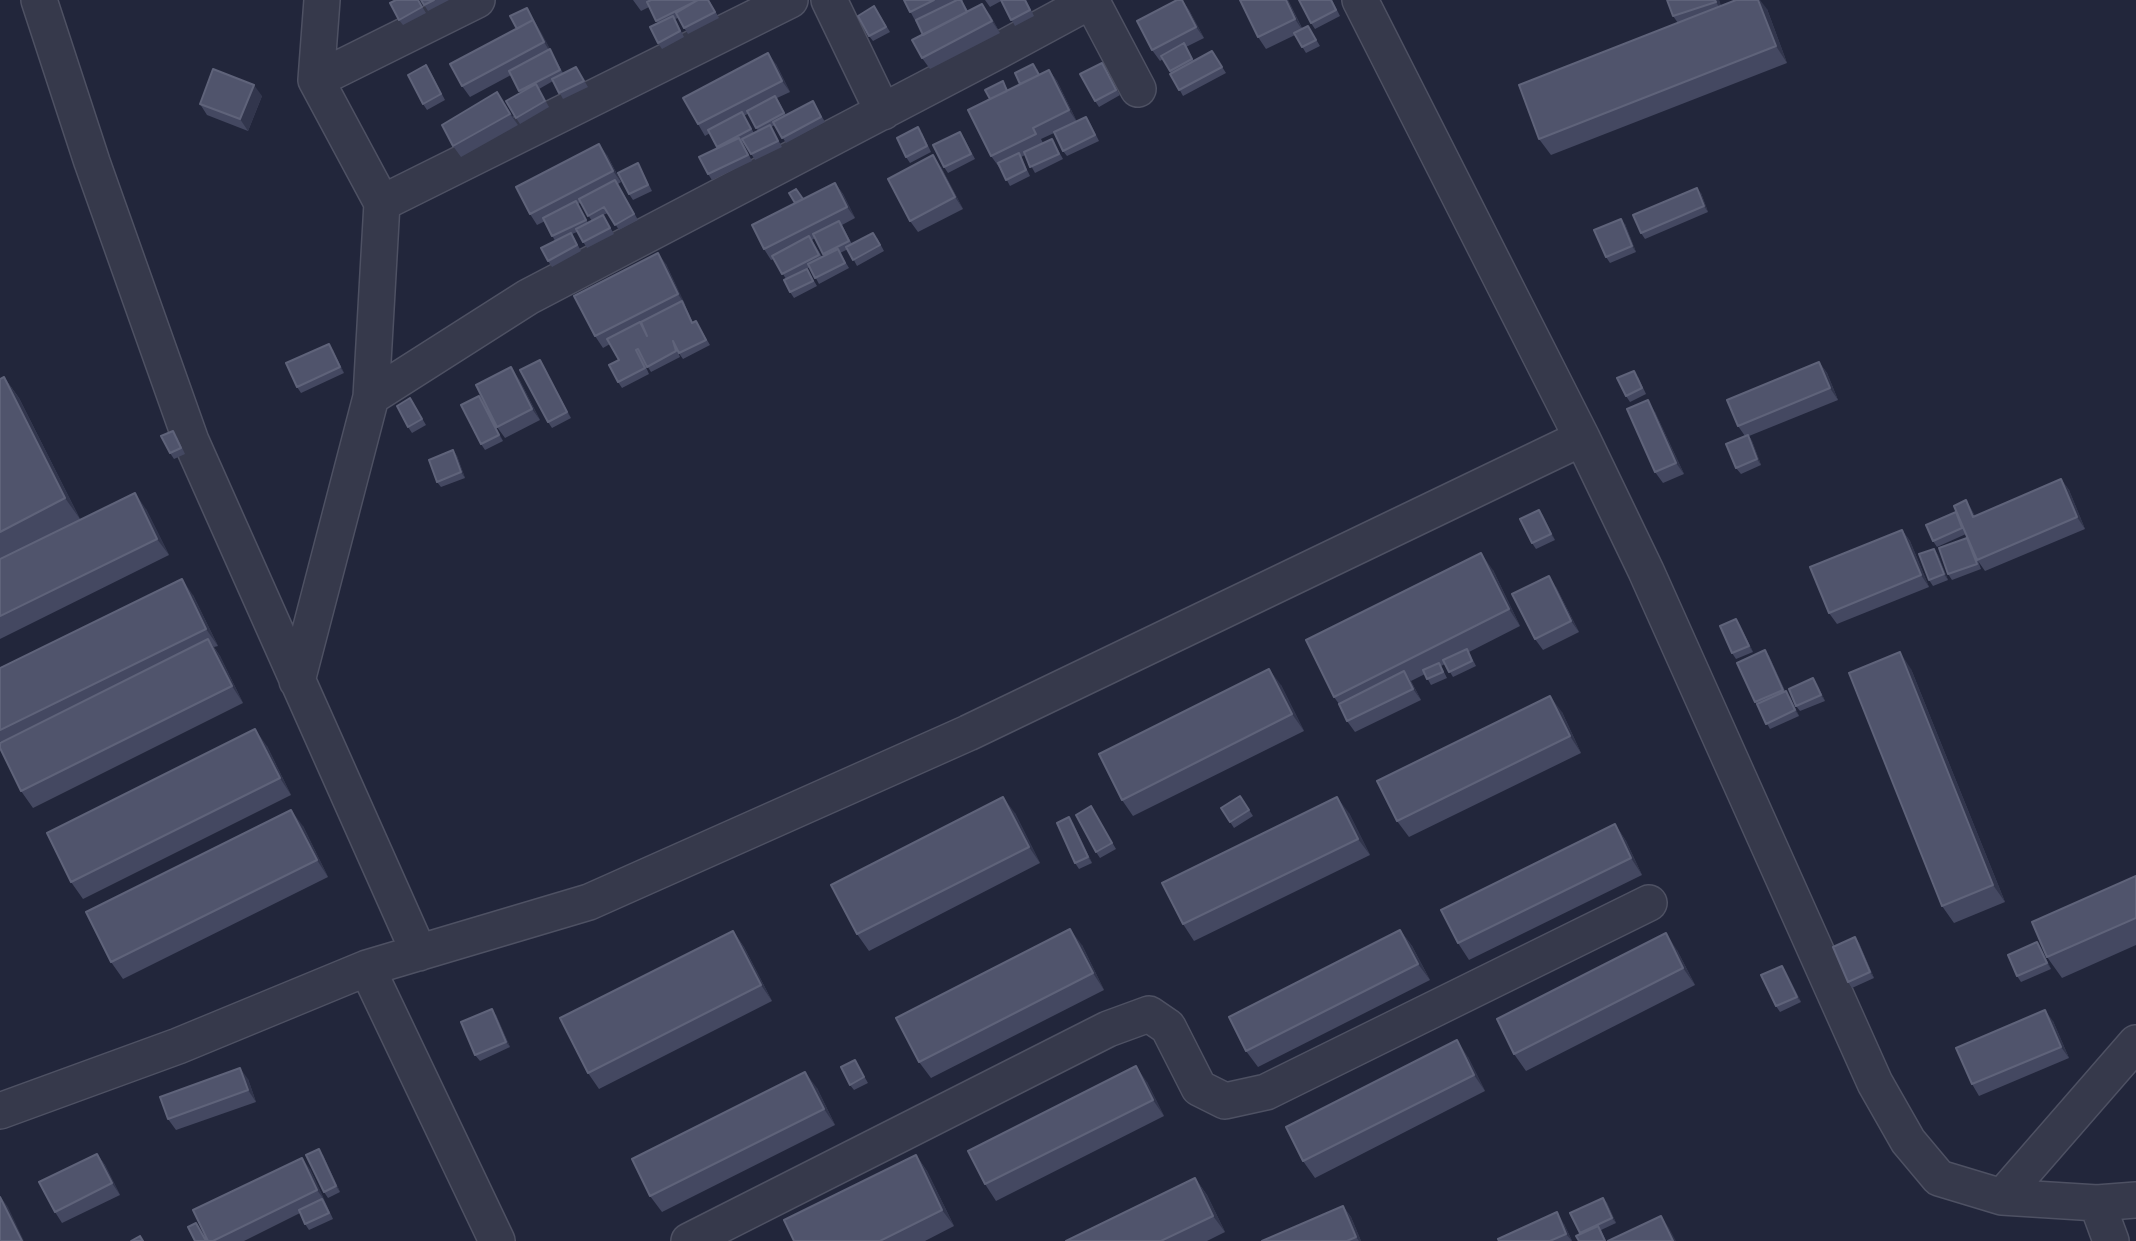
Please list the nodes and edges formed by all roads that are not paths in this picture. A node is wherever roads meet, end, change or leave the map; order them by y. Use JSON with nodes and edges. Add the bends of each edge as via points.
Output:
{"nodes":[{"id":1,"x":39,"y":0,"type":"edge"},
{"id":2,"x":322,"y":0,"type":"edge"},
{"id":3,"x":477,"y":0,"type":"edge"},
{"id":4,"x":790,"y":0,"type":"edge"},
{"id":5,"x":829,"y":0,"type":"edge"},
{"id":6,"x":1091,"y":0,"type":"edge"},
{"id":7,"x":1360,"y":0,"type":"edge"},
{"id":8,"x":316,"y":80,"type":"junction"},
{"id":9,"x":1138,"y":89,"type":"dead end"},
{"id":10,"x":883,"y":112,"type":"junction"},
{"id":11,"x":382,"y":203,"type":"junction"},
{"id":12,"x":371,"y":397,"type":"junction"},
{"id":13,"x":1582,"y":438,"type":"junction"},
{"id":14,"x":297,"y":681,"type":"junction"},
{"id":15,"x":1649,"y":902,"type":"dead end"},
{"id":16,"x":419,"y":953,"type":"junction"},
{"id":17,"x":367,"y":968,"type":"junction"},
{"id":18,"x":2136,"y":1043,"type":"edge"},
{"id":19,"x":0,"y":1111,"type":"edge"},
{"id":20,"x":2002,"y":1197,"type":"junction"},
{"id":21,"x":2136,"y":1200,"type":"edge"},
{"id":22,"x":2097,"y":1203,"type":"junction"},
{"id":23,"x":497,"y":1241,"type":"edge"},
{"id":24,"x":689,"y":1241,"type":"edge"},
{"id":25,"x":2111,"y":1241,"type":"edge"}],
"edges":[{"from":1,"to":14,"type":"street","via":[[191,441]]},
{"from":2,"to":8,"type":"street"},
{"from":3,"to":8,"type":"street"},
{"from":4,"to":11,"type":"street"},
{"from":5,"to":10,"type":"street"},
{"from":6,"to":9,"type":"street"},
{"from":6,"to":10,"type":"street"},
{"from":7,"to":13,"type":"street"},
{"from":8,"to":11,"type":"street"},
{"from":10,"to":12,"type":"street","via":[[528,297]]},
{"from":11,"to":12,"type":"street"},
{"from":12,"to":14,"type":"street"},
{"from":13,"to":16,"type":"street","via":[[968,733],[602,897]]},
{"from":13,"to":20,"type":"street","via":[[1881,1094],[1908,1141],[1939,1178]]},
{"from":14,"to":16,"type":"street"},
{"from":15,"to":24,"type":"street","via":[[1266,1092],[1226,1101],[1199,1088],[1168,1027],[1149,1014],[1108,1028]]},
{"from":16,"to":17,"type":"street"},
{"from":17,"to":19,"type":"street","via":[[178,1046]]},
{"from":17,"to":23,"type":"street"},
{"from":18,"to":20,"type":"street"},
{"from":20,"to":22,"type":"street"},
{"from":21,"to":22,"type":"street"},
{"from":22,"to":25,"type":"street"}]}
